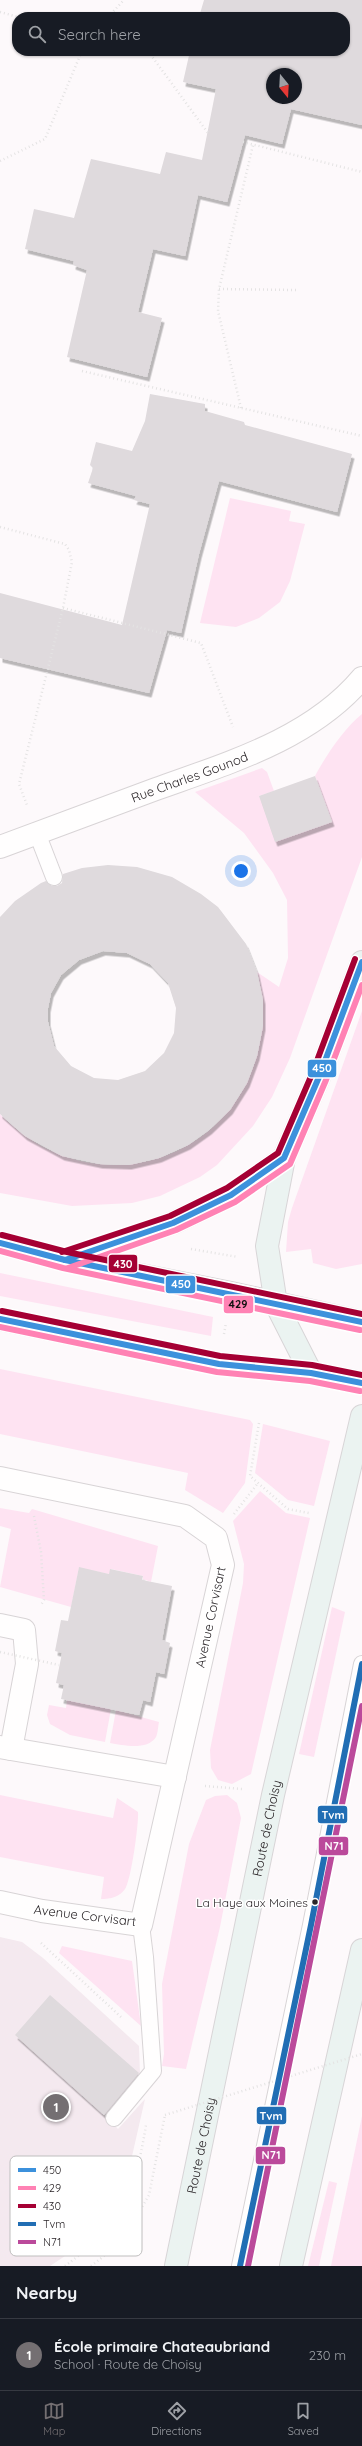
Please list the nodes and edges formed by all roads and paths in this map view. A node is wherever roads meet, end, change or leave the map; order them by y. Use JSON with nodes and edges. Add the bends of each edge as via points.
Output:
{"nodes":[{"id":1,"x":124,"y":0,"type":"edge"},
{"id":2,"x":0,"y":12,"type":"edge"},
{"id":3,"x":113,"y":12,"type":"edge"},
{"id":4,"x":12,"y":15,"type":"edge"},
{"id":5,"x":80,"y":56,"type":"edge"},
{"id":6,"x":152,"y":56,"type":"edge"},
{"id":7,"x":208,"y":132,"type":"dead end"},
{"id":8,"x":243,"y":142,"type":"dead end"},
{"id":9,"x":253,"y":144,"type":"junction"},
{"id":10,"x":0,"y":161,"type":"edge"},
{"id":11,"x":362,"y":172,"type":"edge"},
{"id":12,"x":219,"y":289,"type":"junction"},
{"id":13,"x":296,"y":290,"type":"dead end"},
{"id":14,"x":82,"y":371,"type":"dead end"},
{"id":15,"x":241,"y":408,"type":"junction"},
{"id":16,"x":362,"y":436,"type":"edge"},
{"id":17,"x":0,"y":527,"type":"edge"},
{"id":18,"x":63,"y":608,"type":"junction"},
{"id":19,"x":362,"y":678,"type":"edge"},
{"id":20,"x":233,"y":728,"type":"dead end"},
{"id":21,"x":29,"y":812,"type":"dead end"},
{"id":22,"x":37,"y":833,"type":"junction"},
{"id":23,"x":0,"y":847,"type":"edge"},
{"id":24,"x":54,"y":877,"type":"dead end"},
{"id":25,"x":362,"y":962,"type":"edge"},
{"id":26,"x":284,"y":1158,"type":"junction"},
{"id":27,"x":0,"y":1243,"type":"edge"},
{"id":28,"x":183,"y":1247,"type":"dead end"},
{"id":29,"x":244,"y":1258,"type":"dead end"},
{"id":30,"x":65,"y":1260,"type":"junction"},
{"id":31,"x":276,"y":1304,"type":"junction"},
{"id":32,"x":0,"y":1319,"type":"edge"},
{"id":33,"x":227,"y":1319,"type":"dead end"},
{"id":34,"x":362,"y":1322,"type":"edge"},
{"id":35,"x":224,"y":1338,"type":"dead end"},
{"id":36,"x":311,"y":1373,"type":"junction"},
{"id":37,"x":362,"y":1383,"type":"edge"},
{"id":38,"x":362,"y":1416,"type":"edge"},
{"id":39,"x":259,"y":1423,"type":"dead end"},
{"id":40,"x":0,"y":1478,"type":"edge"},
{"id":41,"x":258,"y":1483,"type":"junction"},
{"id":42,"x":312,"y":1513,"type":"dead end"},
{"id":43,"x":34,"y":1514,"type":"dead end"},
{"id":44,"x":216,"y":1538,"type":"junction"},
{"id":45,"x":0,"y":1625,"type":"edge"},
{"id":46,"x":24,"y":1630,"type":"junction"},
{"id":47,"x":0,"y":1652,"type":"edge"},
{"id":48,"x":362,"y":1664,"type":"edge"},
{"id":49,"x":59,"y":1665,"type":"dead end"},
{"id":50,"x":5,"y":1748,"type":"edge"},
{"id":51,"x":175,"y":1777,"type":"junction"},
{"id":52,"x":205,"y":1786,"type":"dead end"},
{"id":53,"x":244,"y":1789,"type":"dead end"},
{"id":54,"x":0,"y":1902,"type":"edge"},
{"id":55,"x":42,"y":1911,"type":"junction"},
{"id":56,"x":141,"y":1924,"type":"junction"},
{"id":57,"x":362,"y":1950,"type":"edge"},
{"id":58,"x":151,"y":2044,"type":"junction"},
{"id":59,"x":362,"y":2054,"type":"edge"},
{"id":60,"x":114,"y":2118,"type":"dead end"},
{"id":61,"x":147,"y":2119,"type":"dead end"},
{"id":62,"x":139,"y":2156,"type":"edge"},
{"id":63,"x":142,"y":2207,"type":"edge"},
{"id":64,"x":79,"y":2256,"type":"edge"},
{"id":65,"x":104,"y":2256,"type":"edge"},
{"id":66,"x":65,"y":2266,"type":"edge"},
{"id":67,"x":91,"y":2266,"type":"edge"},
{"id":68,"x":176,"y":2266,"type":"edge"},
{"id":69,"x":240,"y":2266,"type":"edge"},
{"id":70,"x":291,"y":2266,"type":"edge"}],
"edges":[{"from":1,"to":3,"type":"path"},
{"from":2,"to":4,"type":"path"},
{"from":5,"to":10,"type":"path","via":[[45,139]]},
{"from":6,"to":7,"type":"path"},
{"from":8,"to":9,"type":"path"},
{"from":9,"to":11,"type":"path"},
{"from":9,"to":12,"type":"path"},
{"from":12,"to":13,"type":"path"},
{"from":12,"to":15,"type":"path","via":[[218,311]]},
{"from":14,"to":15,"type":"path"},
{"from":15,"to":16,"type":"path"},
{"from":17,"to":18,"type":"path","via":[[65,544],[72,562]]},
{"from":18,"to":20,"type":"path","via":[[201,643]]},
{"from":18,"to":21,"type":"path","via":[[19,784]]},
{"from":19,"to":22,"type":"street","name":"Rue Charles Gounod","via":[[331,707],[283,738],[228,762]]},
{"from":22,"to":23,"type":"street","name":"Rue Charles Gounod"},
{"from":22,"to":24,"type":"lane"},
{"from":25,"to":26,"type":"main road","via":[[319,1077]]},
{"from":26,"to":30,"type":"main road","via":[[231,1195],[173,1223]]},
{"from":26,"to":31,"type":"main road","via":[[267,1246]]},
{"from":27,"to":30,"type":"main road"},
{"from":28,"to":29,"type":"path"},
{"from":30,"to":31,"type":"main road"},
{"from":31,"to":34,"type":"main road"},
{"from":31,"to":36,"type":"main road"},
{"from":32,"to":36,"type":"main road","via":[[219,1364]]},
{"from":33,"to":35,"type":"path"},
{"from":36,"to":37,"type":"main road"},
{"from":38,"to":68,"type":"main road","name":"Route de Choisy","via":[[273,1794]]},
{"from":39,"to":41,"type":"path","via":[[250,1476]]},
{"from":40,"to":44,"type":"street","via":[[185,1516]]},
{"from":41,"to":42,"type":"path","via":[[288,1509]]},
{"from":41,"to":44,"type":"path"},
{"from":43,"to":46,"type":"path","via":[[41,1552],[44,1600]]},
{"from":44,"to":51,"type":"street","name":"Avenue Corvisart","via":[[224,1565]]},
{"from":45,"to":46,"type":"street"},
{"from":46,"to":50,"type":"street","via":[[27,1664]]},
{"from":47,"to":49,"type":"path","bridge":true},
{"from":48,"to":69,"type":"lane"},
{"from":50,"to":51,"type":"street"},
{"from":51,"to":56,"type":"street","name":"Avenue Corvisart"},
{"from":52,"to":53,"type":"path"},
{"from":54,"to":55,"type":"street","name":"Avenue Corvisart"},
{"from":55,"to":56,"type":"street","name":"Avenue Corvisart"},
{"from":55,"to":58,"type":"path","via":[[36,1939]]},
{"from":56,"to":58,"type":"lane","via":[[146,1958]]},
{"from":57,"to":70,"type":"main road"},
{"from":58,"to":60,"type":"lane","via":[[153,2071]]},
{"from":59,"to":63,"type":"path","bridge":true,"via":[[165,2116],[149,2195]]},
{"from":61,"to":62,"type":"path"},
{"from":64,"to":66,"type":"path"},
{"from":65,"to":67,"type":"path","bridge":true}]}
